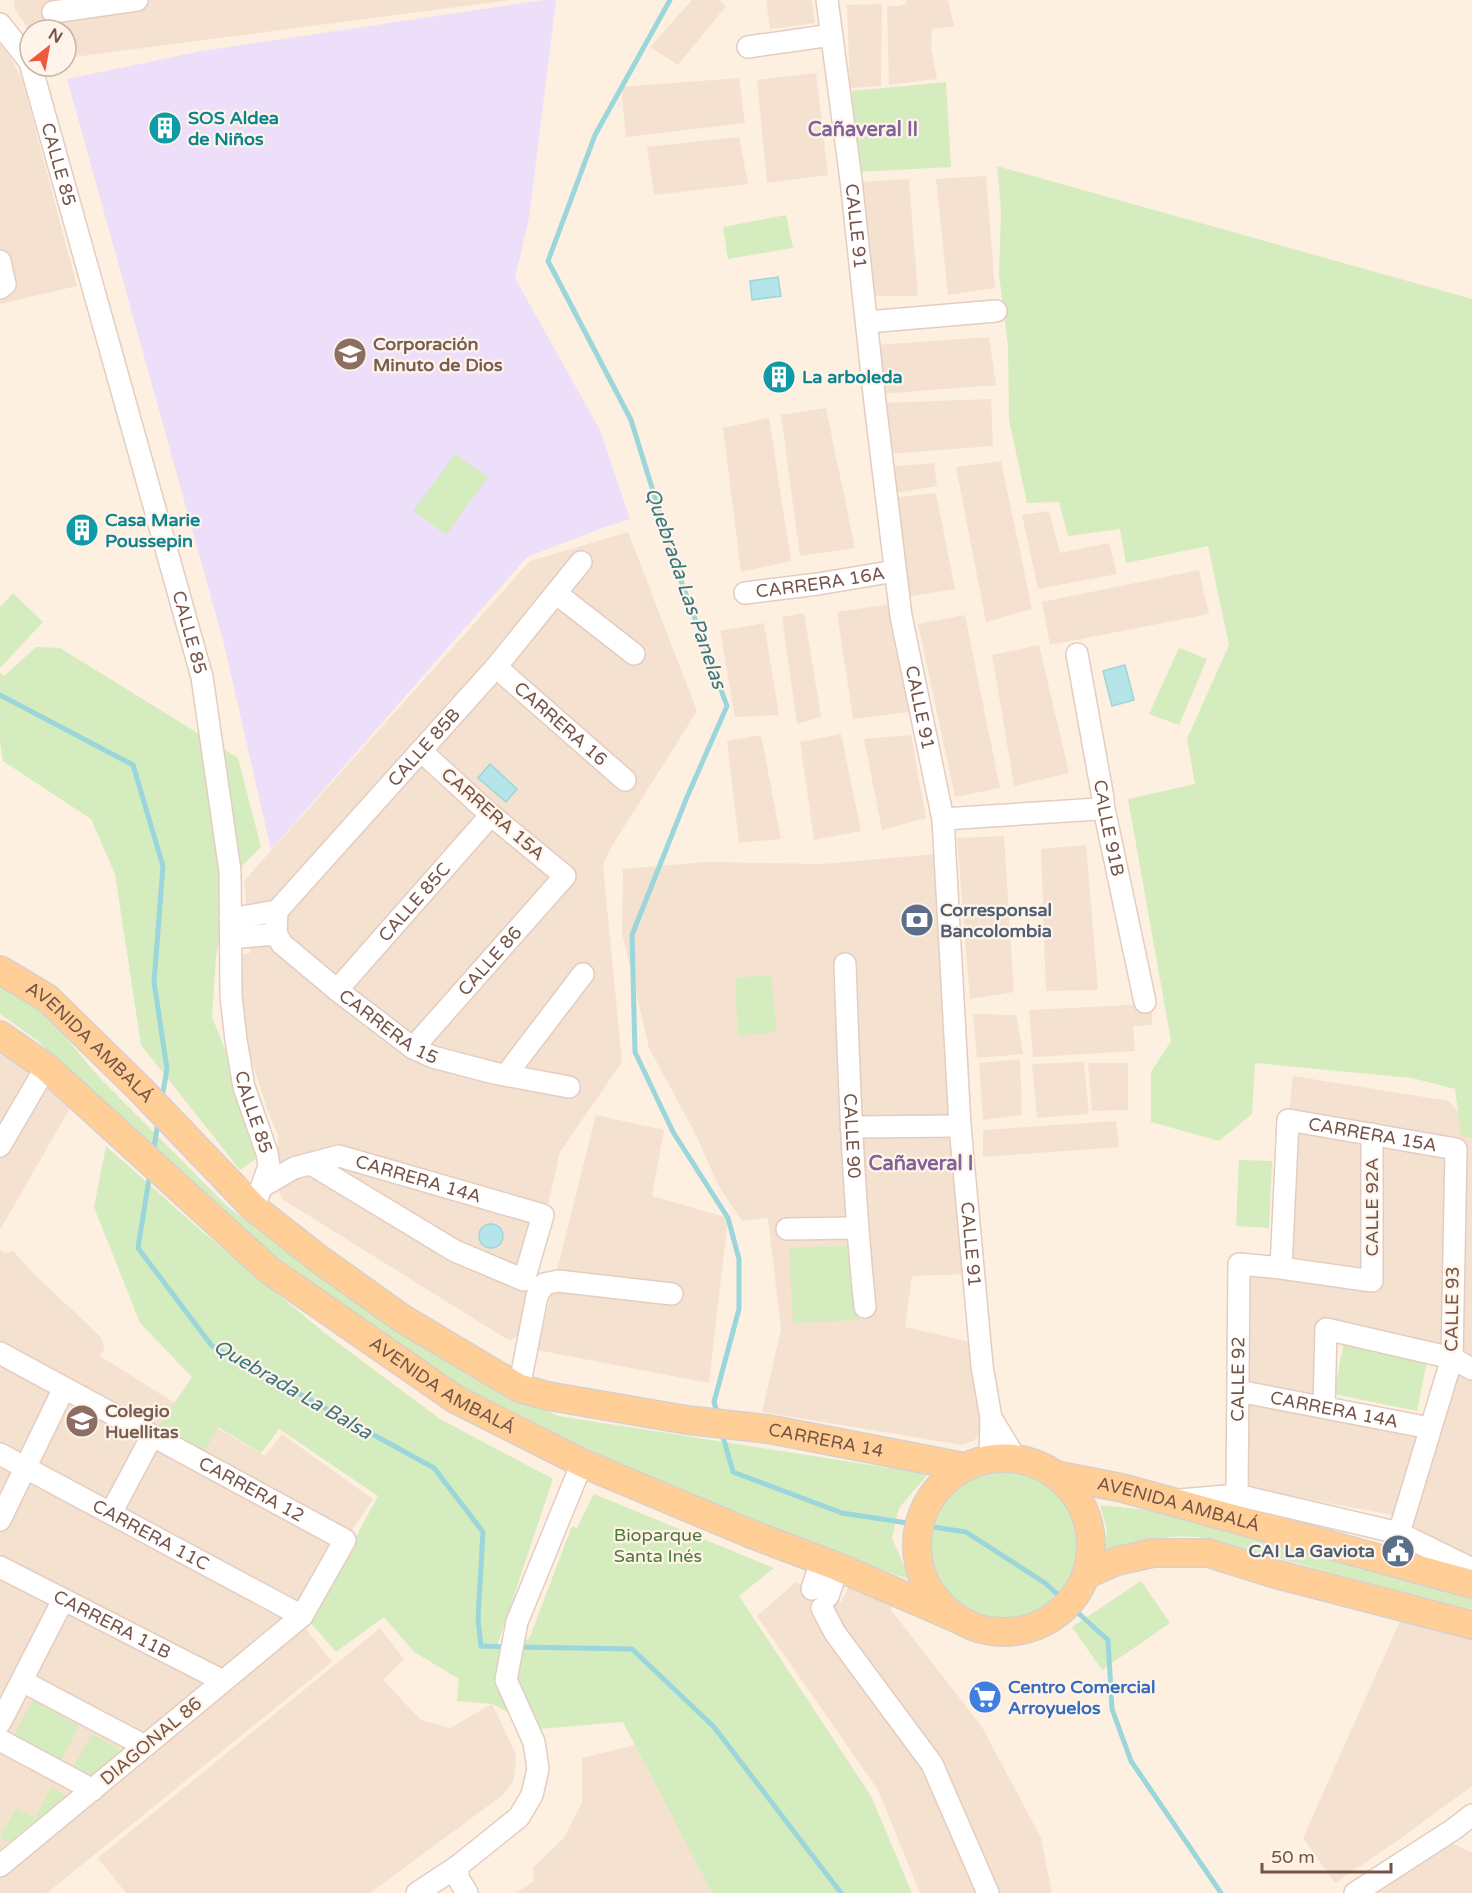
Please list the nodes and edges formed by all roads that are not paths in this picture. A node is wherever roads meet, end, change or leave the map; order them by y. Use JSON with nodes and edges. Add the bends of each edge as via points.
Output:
{"nodes":[{"id":1,"x":137,"y":0,"type":"edge"},
{"id":2,"x":827,"y":0,"type":"edge"},
{"id":3,"x":53,"y":12,"type":"dead end"},
{"id":4,"x":0,"y":24,"type":"edge"},
{"id":5,"x":832,"y":35,"type":"junction"},
{"id":6,"x":18,"y":47,"type":"edge"},
{"id":7,"x":748,"y":47,"type":"dead end"},
{"id":8,"x":35,"y":78,"type":"edge"},
{"id":9,"x":0,"y":261,"type":"edge"},
{"id":10,"x":0,"y":288,"type":"edge"},
{"id":11,"x":996,"y":311,"type":"dead end"},
{"id":12,"x":867,"y":322,"type":"junction"},
{"id":13,"x":581,"y":562,"type":"dead end"},
{"id":14,"x":895,"y":571,"type":"junction"},
{"id":15,"x":745,"y":593,"type":"dead end"},
{"id":16,"x":557,"y":594,"type":"junction"},
{"id":17,"x":634,"y":654,"type":"dead end"},
{"id":18,"x":1077,"y":654,"type":"dead end"},
{"id":19,"x":496,"y":667,"type":"junction"},
{"id":20,"x":421,"y":751,"type":"junction"},
{"id":21,"x":625,"y":780,"type":"dead end"},
{"id":22,"x":1102,"y":804,"type":"junction"},
{"id":23,"x":491,"y":815,"type":"junction"},
{"id":24,"x":943,"y":819,"type":"junction"},
{"id":25,"x":565,"y":876,"type":"joint"},
{"id":26,"x":277,"y":911,"type":"junction"},
{"id":27,"x":230,"y":928,"type":"junction"},
{"id":28,"x":276,"y":934,"type":"junction"},
{"id":29,"x":846,"y":964,"type":"dead end"},
{"id":30,"x":0,"y":970,"type":"edge"},
{"id":31,"x":583,"y":975,"type":"dead end"},
{"id":32,"x":338,"y":990,"type":"junction"},
{"id":33,"x":1145,"y":1002,"type":"dead end"},
{"id":34,"x":0,"y":1035,"type":"edge"},
{"id":35,"x":413,"y":1048,"type":"junction"},
{"id":36,"x":46,"y":1067,"type":"junction"},
{"id":37,"x":506,"y":1075,"type":"junction"},
{"id":38,"x":569,"y":1087,"type":"dead end"},
{"id":39,"x":960,"y":1126,"type":"junction"},
{"id":40,"x":851,"y":1127,"type":"junction"},
{"id":41,"x":1372,"y":1134,"type":"junction"},
{"id":42,"x":0,"y":1146,"type":"edge"},
{"id":43,"x":1456,"y":1149,"type":"joint"},
{"id":44,"x":302,"y":1166,"type":"junction"},
{"id":45,"x":258,"y":1197,"type":"junction"},
{"id":46,"x":857,"y":1228,"type":"junction"},
{"id":47,"x":787,"y":1229,"type":"dead end"},
{"id":48,"x":1281,"y":1268,"type":"junction"},
{"id":49,"x":672,"y":1294,"type":"dead end"},
{"id":50,"x":865,"y":1307,"type":"dead end"},
{"id":51,"x":0,"y":1353,"type":"edge"},
{"id":52,"x":1452,"y":1358,"type":"junction"},
{"id":53,"x":1472,"y":1369,"type":"edge"},
{"id":54,"x":64,"y":1388,"type":"junction"},
{"id":55,"x":519,"y":1389,"type":"junction"},
{"id":56,"x":1238,"y":1391,"type":"junction"},
{"id":57,"x":1324,"y":1407,"type":"junction"},
{"id":58,"x":687,"y":1420,"type":"joint"},
{"id":59,"x":1430,"y":1428,"type":"junction"},
{"id":60,"x":152,"y":1436,"type":"junction"},
{"id":61,"x":0,"y":1454,"type":"edge"},
{"id":62,"x":990,"y":1461,"type":"junction"},
{"id":63,"x":582,"y":1463,"type":"junction"},
{"id":64,"x":25,"y":1468,"type":"junction"},
{"id":65,"x":1056,"y":1475,"type":"junction"},
{"id":66,"x":1237,"y":1495,"type":"junction"},
{"id":67,"x":1167,"y":1501,"type":"junction"},
{"id":68,"x":111,"y":1513,"type":"junction"},
{"id":69,"x":0,"y":1520,"type":"edge"},
{"id":70,"x":1399,"y":1533,"type":"junction"},
{"id":71,"x":830,"y":1564,"type":"junction"},
{"id":72,"x":0,"y":1567,"type":"edge"},
{"id":73,"x":1472,"y":1569,"type":"edge"},
{"id":74,"x":1083,"y":1582,"type":"junction"},
{"id":75,"x":1472,"y":1584,"type":"edge"},
{"id":76,"x":63,"y":1600,"type":"junction"},
{"id":77,"x":302,"y":1616,"type":"junction"},
{"id":78,"x":956,"y":1618,"type":"junction"},
{"id":79,"x":1472,"y":1625,"type":"edge"},
{"id":80,"x":22,"y":1681,"type":"junction"},
{"id":81,"x":223,"y":1681,"type":"junction"},
{"id":82,"x":0,"y":1723,"type":"edge"},
{"id":83,"x":0,"y":1740,"type":"edge"},
{"id":84,"x":145,"y":1746,"type":"junction"},
{"id":85,"x":93,"y":1790,"type":"junction"},
{"id":86,"x":1472,"y":1815,"type":"edge"},
{"id":87,"x":1463,"y":1833,"type":"edge"},
{"id":88,"x":5,"y":1856,"type":"edge"},
{"id":89,"x":458,"y":1866,"type":"junction"},
{"id":90,"x":417,"y":1893,"type":"edge"},
{"id":91,"x":467,"y":1893,"type":"edge"},
{"id":92,"x":988,"y":1893,"type":"edge"},
{"id":93,"x":1355,"y":1893,"type":"edge"}],
"edges":[{"from":1,"to":3,"type":"street"},
{"from":2,"to":5,"type":"street","name":"CALLE 91"},
{"from":4,"to":6,"type":"street","name":"CALLE 85"},
{"from":5,"to":7,"type":"street"},
{"from":5,"to":12,"type":"street","name":"CALLE 91"},
{"from":8,"to":27,"type":"street","name":"CALLE 85","via":[[202,677],[230,871]]},
{"from":9,"to":10,"type":"street","via":[[5,280]]},
{"from":11,"to":12,"type":"street"},
{"from":12,"to":14,"type":"street","name":"CALLE 91"},
{"from":13,"to":16,"type":"street","name":"CALLE 85B"},
{"from":14,"to":15,"type":"street","name":"CARRERA 16A"},
{"from":14,"to":24,"type":"street","name":"CALLE 91"},
{"from":16,"to":17,"type":"street"},
{"from":16,"to":19,"type":"street","name":"CALLE 85B"},
{"from":18,"to":22,"type":"street","name":"CALLE 91B"},
{"from":19,"to":20,"type":"street","name":"CALLE 85B"},
{"from":19,"to":21,"type":"street","name":"CARRERA 16"},
{"from":20,"to":23,"type":"street","name":"CARRERA 15A"},
{"from":20,"to":26,"type":"street","name":"CALLE 85B"},
{"from":22,"to":24,"type":"street","via":[[1098,809]]},
{"from":22,"to":33,"type":"street","name":"CALLE 91B"},
{"from":23,"to":25,"type":"street","name":"CARRERA 15A"},
{"from":23,"to":32,"type":"street","name":"CALLE 85C"},
{"from":24,"to":39,"type":"street","name":"CALLE 91"},
{"from":25,"to":35,"type":"street","name":"CALLE 86"},
{"from":26,"to":27,"type":"street"},
{"from":26,"to":28,"type":"street"},
{"from":27,"to":28,"type":"street"},
{"from":27,"to":45,"type":"street","name":"CALLE 85","via":[[236,1040],[244,1086],[269,1166]]},
{"from":28,"to":32,"type":"street","name":"CARRERA 15","via":[[282,944]]},
{"from":29,"to":40,"type":"street","name":"CALLE 90"},
{"from":30,"to":45,"type":"main road","name":"AVENIDA AMBALÁ","via":[[47,998],[199,1152]]},
{"from":31,"to":37,"type":"street"},
{"from":32,"to":35,"type":"street","name":"CARRERA 15"},
{"from":34,"to":36,"type":"main road","name":"AVENIDA AMBALÁ"},
{"from":35,"to":37,"type":"street","name":"CARRERA 15","via":[[433,1057]]},
{"from":36,"to":42,"type":"street"},
{"from":36,"to":63,"type":"main road","name":"AVENIDA AMBALÁ","via":[[268,1270],[455,1399]]},
{"from":37,"to":38,"type":"street","name":"CARRERA 15"},
{"from":39,"to":40,"type":"street"},
{"from":39,"to":62,"type":"street","name":"CALLE 91","via":[[982,1366],[991,1418]]},
{"from":40,"to":46,"type":"street","name":"CALLE 90"},
{"from":41,"to":43,"type":"street","name":"CARRERA 15A"},
{"from":41,"to":48,"type":"street","name":"CARRERA 15A","via":[[1288,1120]]},
{"from":41,"to":48,"type":"street","name":"CALLE 92A","via":[[1372,1281]]},
{"from":43,"to":52,"type":"street","name":"CALLE 93"},
{"from":44,"to":44,"type":"street","name":"CARRERA 14A","via":[[339,1156],[543,1215],[524,1280],[455,1251]]},
{"from":44,"to":45,"type":"street","name":"CARRERA 14A"},
{"from":45,"to":55,"type":"main road","name":"AVENIDA AMBALÁ","via":[[318,1259],[403,1319]]},
{"from":46,"to":47,"type":"street"},
{"from":46,"to":50,"type":"street","name":"CALLE 90"},
{"from":48,"to":56,"type":"street","name":"CALLE 92","via":[[1239,1264]]},
{"from":49,"to":55,"type":"street","via":[[558,1281],[544,1284],[537,1296]]},
{"from":51,"to":54,"type":"street","name":"CARRERA 12"},
{"from":52,"to":53,"type":"street"},
{"from":52,"to":57,"type":"street","via":[[1326,1329]]},
{"from":52,"to":59,"type":"street","name":"CALLE 93"},
{"from":54,"to":60,"type":"street","name":"CARRERA 12"},
{"from":54,"to":64,"type":"street"},
{"from":55,"to":58,"type":"main road","name":"AVENIDA AMBALÁ"},
{"from":56,"to":57,"type":"street","name":"CARRERA 14A"},
{"from":56,"to":66,"type":"street","name":"CALLE 92"},
{"from":57,"to":59,"type":"street","name":"CARRERA 14A"},
{"from":58,"to":62,"type":"main road","name":"CARRERA 14"},
{"from":59,"to":70,"type":"street","name":"CALLE 93"},
{"from":60,"to":68,"type":"street"},
{"from":60,"to":77,"type":"street","name":"CARRERA 12","via":[[345,1540]]},
{"from":61,"to":64,"type":"street","name":"CARRERA 11C"},
{"from":62,"to":65,"type":"main road","via":[[1033,1463]]},
{"from":62,"to":78,"type":"main road","via":[[953,1474],[933,1494],[915,1531],[921,1574],[927,1587]]},
{"from":63,"to":71,"type":"main road","name":"AVENIDA AMBALÁ"},
{"from":63,"to":89,"type":"street","via":[[517,1622],[506,1680],[534,1742],[538,1769],[532,1796],[519,1817]]},
{"from":64,"to":68,"type":"street","name":"CARRERA 11C"},
{"from":64,"to":69,"type":"street"},
{"from":65,"to":67,"type":"main road","name":"AVENIDA AMBALÁ"},
{"from":65,"to":74,"type":"main road","via":[[1078,1499],[1090,1527],[1090,1559]]},
{"from":66,"to":67,"type":"street"},
{"from":66,"to":70,"type":"street"},
{"from":67,"to":75,"type":"main road","name":"AVENIDA AMBALÁ"},
{"from":68,"to":77,"type":"street","name":"CARRERA 11C"},
{"from":70,"to":73,"type":"street"},
{"from":71,"to":78,"type":"main road","name":"AVENIDA AMBALÁ"},
{"from":71,"to":92,"type":"street","via":[[823,1601],[835,1633],[932,1764]]},
{"from":72,"to":76,"type":"street","name":"CARRERA 11B"},
{"from":74,"to":78,"type":"main road","via":[[1064,1611],[1041,1625],[989,1631]]},
{"from":74,"to":79,"type":"main road","via":[[1117,1561],[1153,1553],[1208,1553]]},
{"from":76,"to":80,"type":"street"},
{"from":76,"to":81,"type":"street","name":"CARRERA 11B"},
{"from":77,"to":81,"type":"street","name":"DIAGONAL 86"},
{"from":80,"to":82,"type":"street"},
{"from":80,"to":84,"type":"street"},
{"from":81,"to":84,"type":"street","name":"DIAGONAL 86"},
{"from":83,"to":85,"type":"street"},
{"from":84,"to":85,"type":"street","name":"DIAGONAL 86"},
{"from":85,"to":88,"type":"street","name":"DIAGONAL 86"},
{"from":86,"to":87,"type":"street"},
{"from":87,"to":93,"type":"street"},
{"from":89,"to":90,"type":"street"},
{"from":89,"to":91,"type":"street","via":[[458,1878]]}]}
